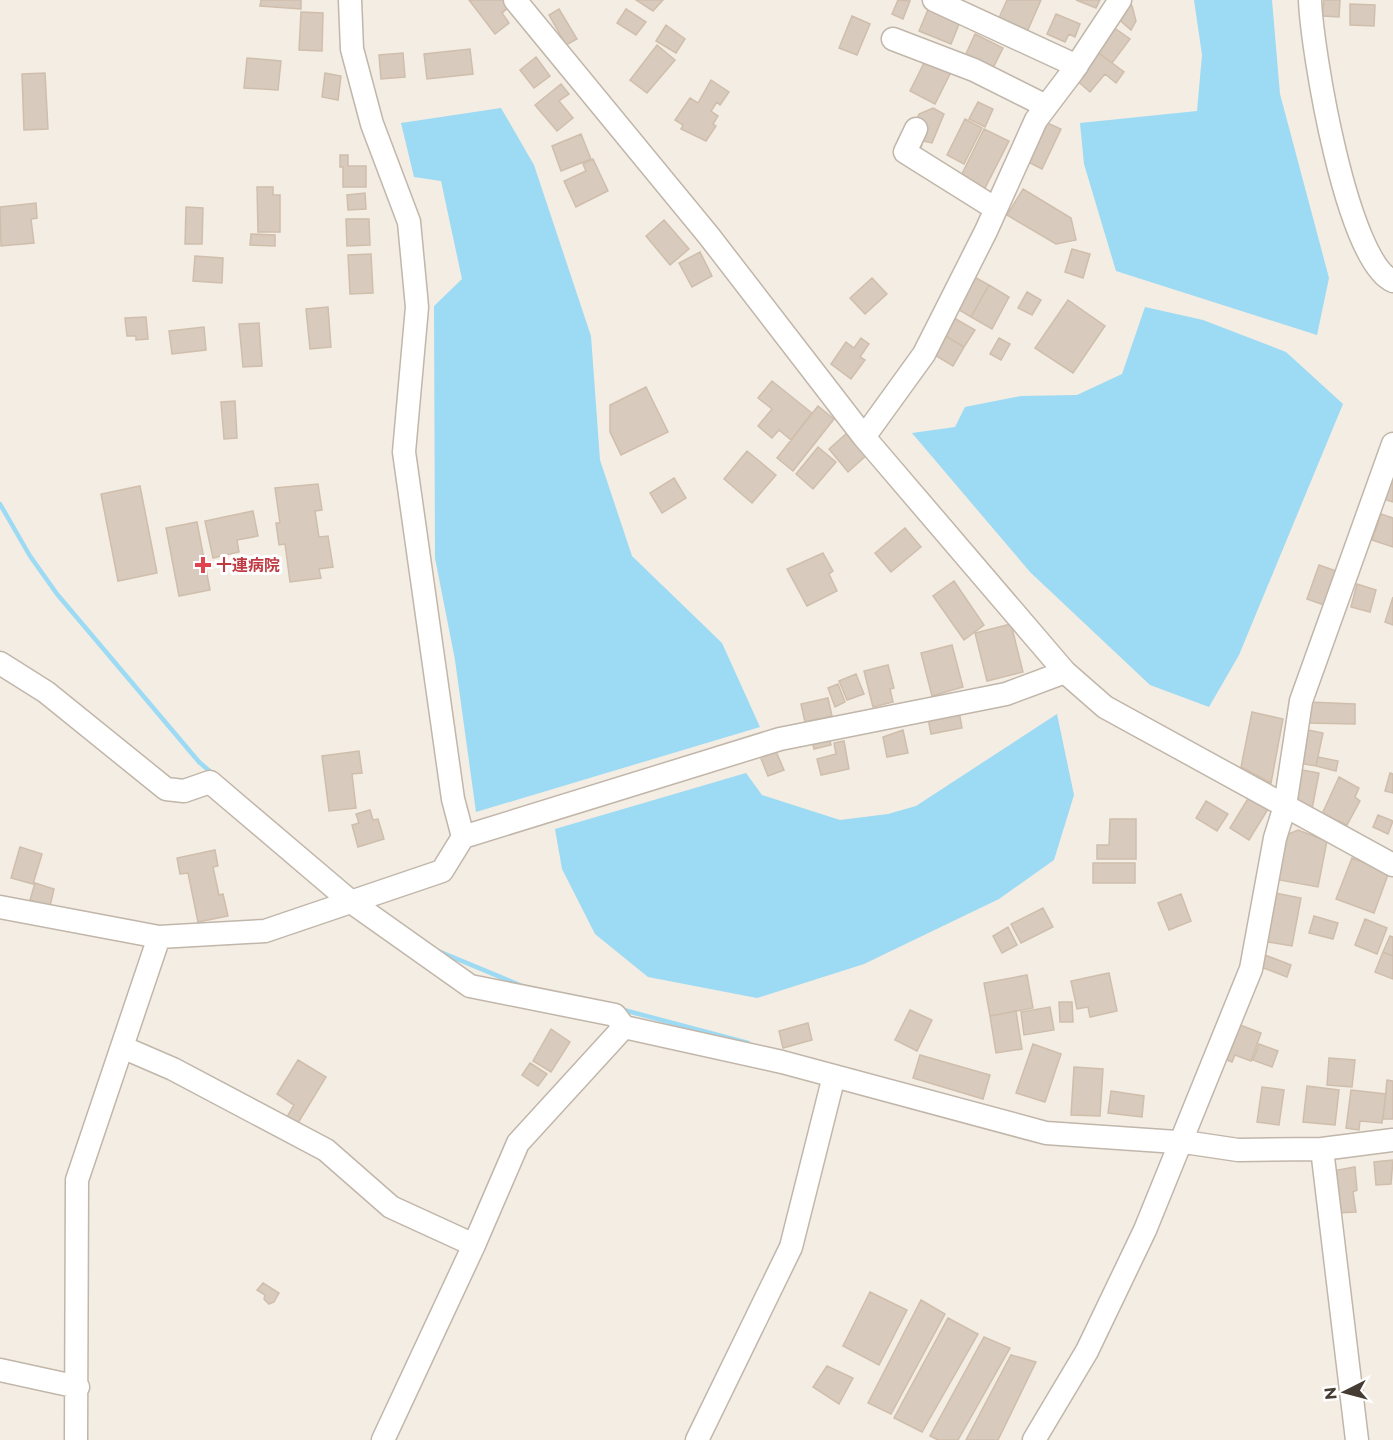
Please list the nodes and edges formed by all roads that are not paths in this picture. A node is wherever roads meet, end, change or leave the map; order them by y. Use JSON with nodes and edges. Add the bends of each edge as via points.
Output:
{"nodes":[{"id":1,"x":351,"y":0,"type":"edge"},
{"id":2,"x":515,"y":0,"type":"edge"},
{"id":3,"x":934,"y":0,"type":"edge"},
{"id":4,"x":1120,"y":0,"type":"edge"},
{"id":5,"x":1310,"y":0,"type":"edge"},
{"id":6,"x":893,"y":39,"type":"dead end"},
{"id":7,"x":1077,"y":66,"type":"junction"},
{"id":8,"x":1046,"y":106,"type":"junction"},
{"id":9,"x":916,"y":129,"type":"dead end"},
{"id":10,"x":996,"y":209,"type":"junction"},
{"id":11,"x":1393,"y":281,"type":"edge"},
{"id":12,"x":864,"y":437,"type":"junction"},
{"id":13,"x":1393,"y":444,"type":"edge"},
{"id":14,"x":0,"y":663,"type":"edge"},
{"id":15,"x":1065,"y":672,"type":"junction"},
{"id":16,"x":1285,"y":806,"type":"junction"},
{"id":17,"x":463,"y":837,"type":"junction"},
{"id":18,"x":1393,"y":865,"type":"edge"},
{"id":19,"x":350,"y":901,"type":"junction"},
{"id":20,"x":0,"y":907,"type":"edge"},
{"id":21,"x":159,"y":937,"type":"junction"},
{"id":22,"x":624,"y":1027,"type":"junction"},
{"id":23,"x":122,"y":1047,"type":"junction"},
{"id":24,"x":834,"y":1076,"type":"junction"},
{"id":25,"x":1393,"y":1140,"type":"edge"},
{"id":26,"x":1181,"y":1144,"type":"junction"},
{"id":27,"x":1322,"y":1149,"type":"junction"},
{"id":28,"x":474,"y":1245,"type":"junction"},
{"id":29,"x":0,"y":1370,"type":"edge"},
{"id":30,"x":78,"y":1387,"type":"junction"},
{"id":31,"x":76,"y":1440,"type":"edge"},
{"id":32,"x":383,"y":1440,"type":"edge"},
{"id":33,"x":697,"y":1440,"type":"edge"},
{"id":34,"x":1034,"y":1440,"type":"edge"},
{"id":35,"x":1357,"y":1440,"type":"edge"}],
"edges":[{"from":1,"to":17,"type":"street","via":[[352,49],[372,124],[409,222],[417,307],[404,452],[453,799]]},
{"from":2,"to":12,"type":"street","via":[[709,236]]},
{"from":3,"to":7,"type":"street"},
{"from":4,"to":7,"type":"street"},
{"from":5,"to":11,"type":"street","via":[[1311,36],[1339,170],[1356,226],[1383,277]]},
{"from":6,"to":8,"type":"street","via":[[974,70]]},
{"from":7,"to":8,"type":"street"},
{"from":8,"to":10,"type":"street"},
{"from":9,"to":10,"type":"street","via":[[905,152]]},
{"from":10,"to":12,"type":"street","via":[[924,354]]},
{"from":12,"to":15,"type":"street"},
{"from":13,"to":16,"type":"street","via":[[1300,701]]},
{"from":14,"to":19,"type":"street","via":[[46,692],[166,789],[184,791],[210,782]]},
{"from":15,"to":16,"type":"street","via":[[1106,707]]},
{"from":15,"to":17,"type":"street","via":[[1006,694],[780,739]]},
{"from":16,"to":18,"type":"street"},
{"from":16,"to":26,"type":"street","via":[[1275,838],[1251,969]]},
{"from":17,"to":19,"type":"street","via":[[442,871]]},
{"from":19,"to":21,"type":"street","via":[[265,931]]},
{"from":19,"to":22,"type":"street","via":[[470,986],[615,1015]]},
{"from":20,"to":21,"type":"street"},
{"from":21,"to":23,"type":"street"},
{"from":22,"to":24,"type":"street"},
{"from":22,"to":28,"type":"street","via":[[518,1143]]},
{"from":23,"to":28,"type":"street","via":[[173,1069],[326,1150],[391,1207]]},
{"from":23,"to":30,"type":"street","via":[[77,1180]]},
{"from":24,"to":26,"type":"street","via":[[1047,1133]]},
{"from":24,"to":33,"type":"street","via":[[791,1247]]},
{"from":25,"to":27,"type":"street"},
{"from":26,"to":27,"type":"street","via":[[1238,1150]]},
{"from":26,"to":34,"type":"street","via":[[1087,1351]]},
{"from":27,"to":35,"type":"street"},
{"from":28,"to":32,"type":"street"},
{"from":29,"to":30,"type":"street"},
{"from":30,"to":31,"type":"street"}]}
